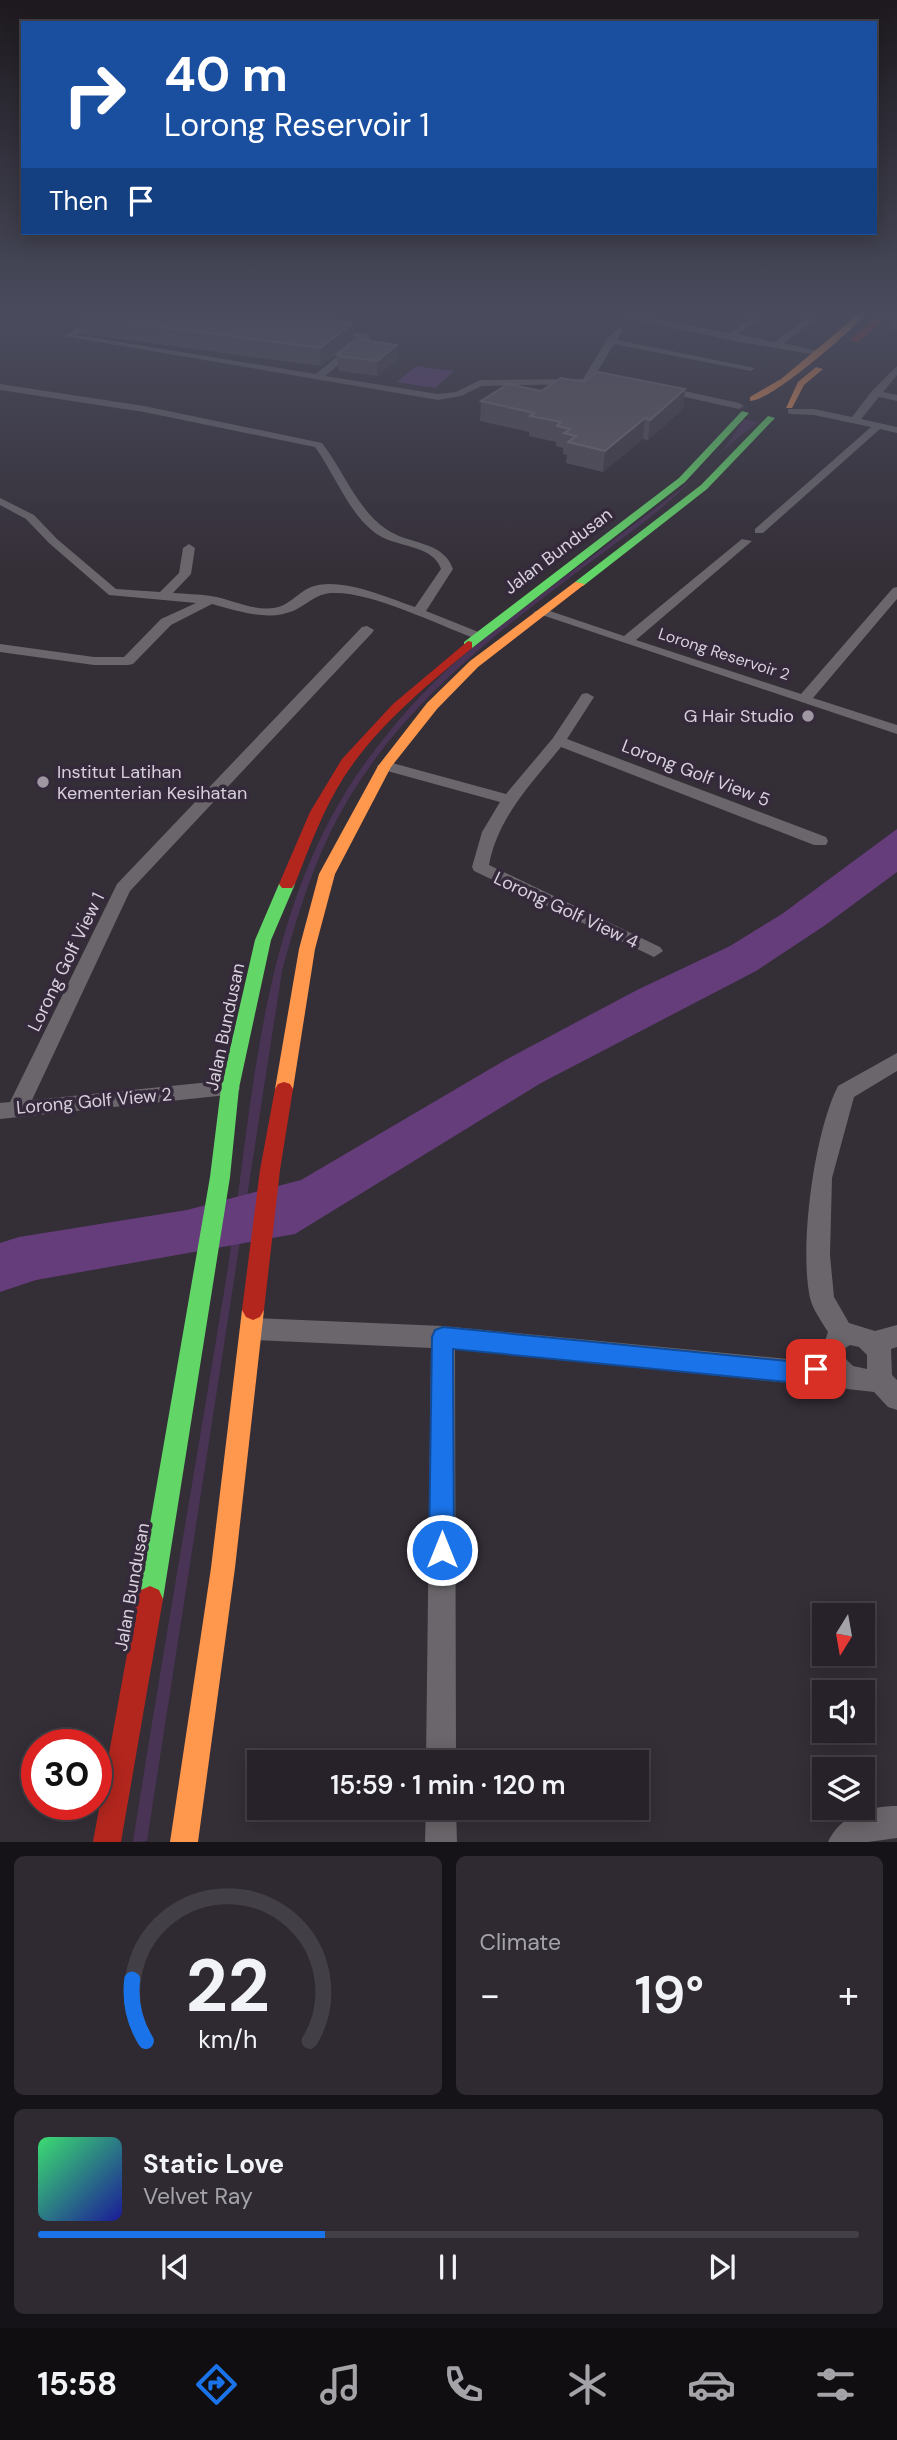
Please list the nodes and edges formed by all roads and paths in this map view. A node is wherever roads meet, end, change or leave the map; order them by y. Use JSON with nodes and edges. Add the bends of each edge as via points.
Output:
{"nodes":[{"id":1,"x":78,"y":399,"type":"edge"},
{"id":2,"x":713,"y":399,"type":"edge"},
{"id":3,"x":757,"y":399,"type":"edge"},
{"id":4,"x":794,"y":399,"type":"edge"},
{"id":5,"x":871,"y":399,"type":"edge"},
{"id":6,"x":746,"y":406,"type":"junction"},
{"id":7,"x":790,"y":409,"type":"junction"},
{"id":8,"x":771,"y":418,"type":"junction"},
{"id":9,"x":855,"y":420,"type":"junction"},
{"id":10,"x":878,"y":426,"type":"junction"},
{"id":11,"x":897,"y":430,"type":"edge"},
{"id":12,"x":0,"y":502,"type":"edge"},
{"id":13,"x":759,"y":531,"type":"dead end"},
{"id":14,"x":746,"y":541,"type":"dead end"},
{"id":15,"x":188,"y":548,"type":"dead end"},
{"id":16,"x":897,"y":591,"type":"edge"},
{"id":17,"x":164,"y":595,"type":"junction"},
{"id":18,"x":211,"y":600,"type":"junction"},
{"id":19,"x":539,"y":612,"type":"junction"},
{"id":20,"x":418,"y":613,"type":"junction"},
{"id":21,"x":367,"y":630,"type":"dead end"},
{"id":22,"x":479,"y":635,"type":"junction"},
{"id":23,"x":626,"y":641,"type":"junction"},
{"id":24,"x":0,"y":648,"type":"edge"},
{"id":25,"x":587,"y":697,"type":"dead end"},
{"id":26,"x":804,"y":699,"type":"junction"},
{"id":27,"x":897,"y":730,"type":"edge"},
{"id":28,"x":558,"y":741,"type":"junction"},
{"id":29,"x":385,"y":766,"type":"junction"},
{"id":30,"x":509,"y":800,"type":"junction"},
{"id":31,"x":820,"y":841,"type":"dead end"},
{"id":32,"x":653,"y":951,"type":"dead end"},
{"id":33,"x":897,"y":1062,"type":"edge"},
{"id":34,"x":230,"y":1088,"type":"junction"},
{"id":35,"x":9,"y":1109,"type":"edge"},
{"id":36,"x":253,"y":1329,"type":"junction"},
{"id":37,"x":843,"y":1335,"type":"junction"},
{"id":38,"x":897,"y":1336,"type":"edge"},
{"id":39,"x":443,"y":1337,"type":"junction"},
{"id":40,"x":873,"y":1343,"type":"junction"},
{"id":41,"x":835,"y":1365,"type":"junction"},
{"id":42,"x":877,"y":1377,"type":"junction"},
{"id":43,"x":897,"y":1398,"type":"edge"},
{"id":44,"x":441,"y":1750,"type":"edge"},
{"id":45,"x":441,"y":1820,"type":"edge"},
{"id":46,"x":897,"y":1822,"type":"edge"},
{"id":47,"x":107,"y":1842,"type":"edge"},
{"id":48,"x":184,"y":1842,"type":"edge"},
{"id":49,"x":441,"y":1842,"type":"edge"},
{"id":50,"x":844,"y":1842,"type":"edge"}],
"edges":[{"from":1,"to":20,"type":"street","via":[[318,445],[380,531],[439,555],[447,563]]},
{"from":2,"to":6,"type":"street"},
{"from":3,"to":6,"type":"main road","name":"Jalan Bundusan"},
{"from":4,"to":7,"type":"main road"},
{"from":5,"to":9,"type":"street"},
{"from":6,"to":7,"type":"main road","via":[[778,401]]},
{"from":6,"to":8,"type":"main road"},
{"from":6,"to":22,"type":"main road","name":"Jalan Bundusan","via":[[682,480]]},
{"from":7,"to":8,"type":"main road","via":[[785,416]]},
{"from":7,"to":9,"type":"street"},
{"from":8,"to":19,"type":"main road","via":[[704,487]]},
{"from":9,"to":10,"type":"street"},
{"from":10,"to":11,"type":"street"},
{"from":10,"to":13,"type":"street"},
{"from":12,"to":17,"type":"street","via":[[30,517],[113,592]]},
{"from":14,"to":23,"type":"street"},
{"from":15,"to":17,"type":"street","via":[[185,574]]},
{"from":16,"to":26,"type":"street"},
{"from":17,"to":18,"type":"street"},
{"from":18,"to":20,"type":"street","via":[[273,612],[291,607],[315,590],[338,589],[364,593]]},
{"from":18,"to":24,"type":"street","via":[[166,622],[128,661]]},
{"from":19,"to":23,"type":"street","name":"Lorong Reservoir 2"},
{"from":19,"to":29,"type":"main road","via":[[440,697]]},
{"from":20,"to":22,"type":"street"},
{"from":21,"to":35,"type":"street","name":"Lorong Golf View 1","via":[[123,888]]},
{"from":22,"to":34,"type":"main road","name":"Jalan Bundusan","via":[[406,698],[357,749],[318,810],[263,940]]},
{"from":23,"to":26,"type":"street","name":"Lorong Reservoir 2"},
{"from":25,"to":28,"type":"street"},
{"from":26,"to":27,"type":"street","name":"Lorong Reservoir 2"},
{"from":28,"to":30,"type":"street"},
{"from":28,"to":31,"type":"street","name":"Lorong Golf View 5"},
{"from":29,"to":30,"type":"street"},
{"from":29,"to":36,"type":"main road","via":[[327,874],[307,949],[270,1170]]},
{"from":30,"to":32,"type":"street","name":"Lorong Golf View 4","via":[[482,847],[480,867]]},
{"from":33,"to":37,"type":"street","via":[[845,1092],[821,1178],[822,1299]]},
{"from":34,"to":35,"type":"street","name":"Lorong Golf View 2"},
{"from":34,"to":47,"type":"main road","name":"Jalan Bundusan","via":[[167,1505]]},
{"from":36,"to":39,"type":"street"},
{"from":36,"to":48,"type":"main road"},
{"from":37,"to":40,"type":"street","via":[[859,1335]]},
{"from":37,"to":41,"type":"street","via":[[830,1350]]},
{"from":38,"to":40,"type":"street"},
{"from":39,"to":41,"type":"street","via":[[798,1372]]},
{"from":39,"to":44,"type":"street"},
{"from":40,"to":42,"type":"street","via":[[883,1365]]},
{"from":41,"to":42,"type":"street","via":[[855,1381]]},
{"from":42,"to":43,"type":"street"},
{"from":45,"to":49,"type":"street"},
{"from":46,"to":50,"type":"street","via":[[878,1821]]}]}
